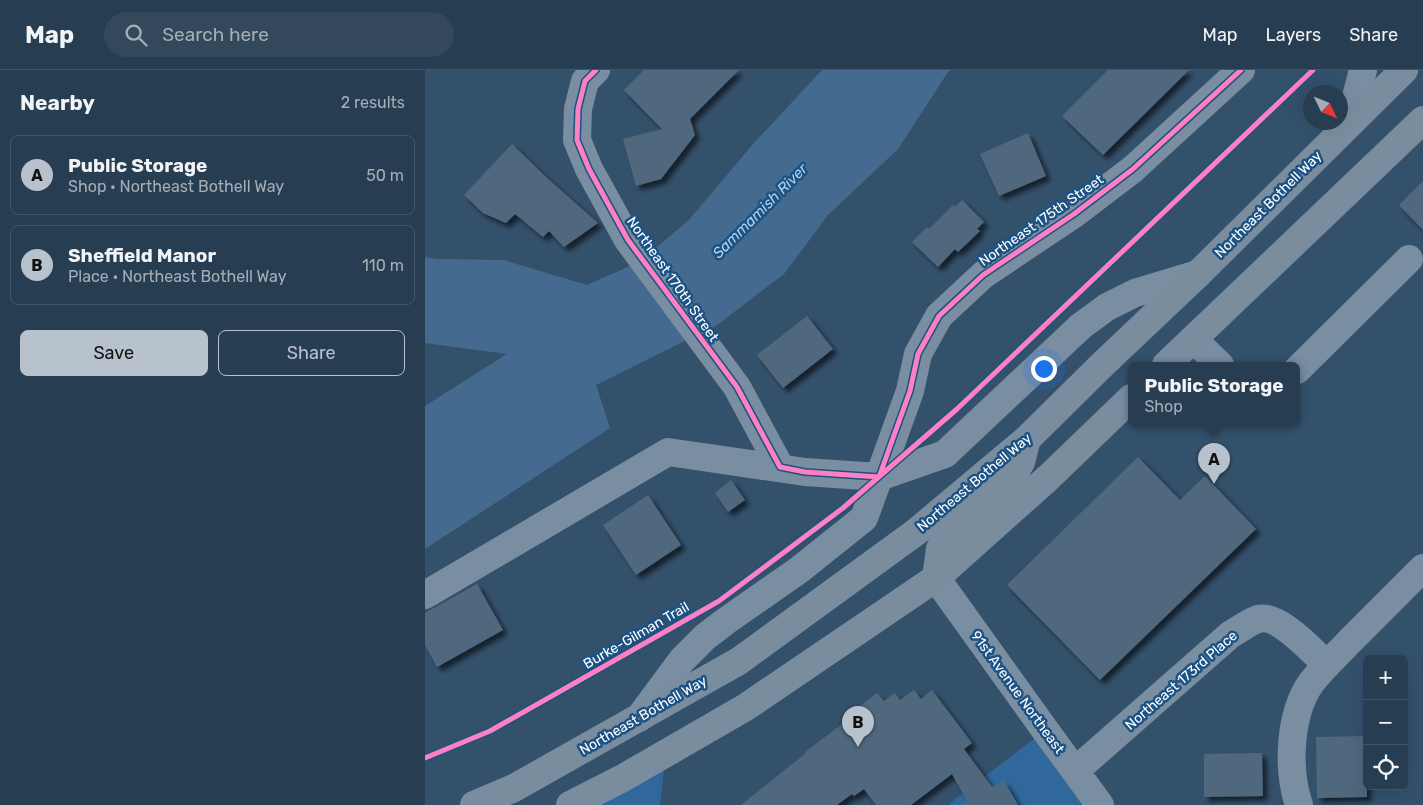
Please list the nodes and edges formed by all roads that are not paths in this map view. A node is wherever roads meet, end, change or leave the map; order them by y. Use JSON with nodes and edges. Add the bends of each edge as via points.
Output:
{"nodes":[{"id":1,"x":596,"y":70,"type":"edge"},
{"id":2,"x":1241,"y":70,"type":"edge"},
{"id":3,"x":1363,"y":70,"type":"edge"},
{"id":4,"x":1404,"y":70,"type":"edge"},
{"id":5,"x":1423,"y":120,"type":"edge"},
{"id":6,"x":1349,"y":124,"type":"junction"},
{"id":7,"x":1409,"y":259,"type":"dead end"},
{"id":8,"x":1198,"y":274,"type":"junction"},
{"id":9,"x":1193,"y":339,"type":"junction"},
{"id":10,"x":1169,"y":362,"type":"edge"},
{"id":11,"x":1217,"y":362,"type":"edge"},
{"id":12,"x":1300,"y":367,"type":"edge"},
{"id":13,"x":1128,"y":401,"type":"edge"},
{"id":14,"x":1027,"y":439,"type":"junction"},
{"id":15,"x":780,"y":467,"type":"junction"},
{"id":16,"x":879,"y":477,"type":"junction"},
{"id":17,"x":1423,"y":568,"type":"edge"},
{"id":18,"x":936,"y":578,"type":"junction"},
{"id":19,"x":425,"y":595,"type":"edge"},
{"id":20,"x":1327,"y":665,"type":"junction"},
{"id":21,"x":639,"y":718,"type":"junction"},
{"id":22,"x":1075,"y":771,"type":"junction"},
{"id":23,"x":475,"y":805,"type":"edge"},
{"id":24,"x":570,"y":805,"type":"edge"},
{"id":25,"x":1100,"y":805,"type":"edge"},
{"id":26,"x":1299,"y":805,"type":"edge"}],
"edges":[{"from":1,"to":15,"type":"street","name":"Northeast 170th Street","via":[[585,81],[577,109],[577,140],[589,169],[628,240],[737,387]]},
{"from":2,"to":16,"type":"street","name":"Northeast 175th Street","via":[[1133,169],[1074,214],[983,275],[939,316],[918,354],[910,392]]},
{"from":3,"to":6,"type":"street"},
{"from":4,"to":6,"type":"main road","name":"Northeast Bothell Way"},
{"from":5,"to":9,"type":"main road"},
{"from":6,"to":8,"type":"main road","name":"Northeast Bothell Way"},
{"from":7,"to":12,"type":"street"},
{"from":8,"to":14,"type":"main road","name":"Northeast Bothell Way"},
{"from":8,"to":16,"type":"street","via":[[1135,293],[1107,307],[1081,326],[945,454]]},
{"from":9,"to":10,"type":"main road"},
{"from":9,"to":11,"type":"street"},
{"from":13,"to":18,"type":"main road"},
{"from":14,"to":18,"type":"main road","via":[[1021,462],[1011,480],[943,542]]},
{"from":14,"to":21,"type":"main road","name":"Northeast Bothell Way","via":[[915,532],[739,661]]},
{"from":15,"to":16,"type":"street"},
{"from":15,"to":19,"type":"street","via":[[668,452]]},
{"from":16,"to":21,"type":"street","name":"Northeast 175th Street","via":[[864,518],[705,638],[682,660]]},
{"from":17,"to":20,"type":"street"},
{"from":18,"to":22,"type":"street","name":"91st Avenue Northeast"},
{"from":18,"to":24,"type":"main road","via":[[746,707]]},
{"from":20,"to":22,"type":"street","name":"Northeast 173rd Place","via":[[1297,636],[1276,622],[1259,619],[1231,634]]},
{"from":20,"to":26,"type":"street","via":[[1311,683],[1300,704],[1293,736],[1292,765]]},
{"from":21,"to":23,"type":"main road","name":"Northeast Bothell Way","via":[[514,788]]},
{"from":22,"to":25,"type":"street","name":"91st Avenue Northeast"}]}
